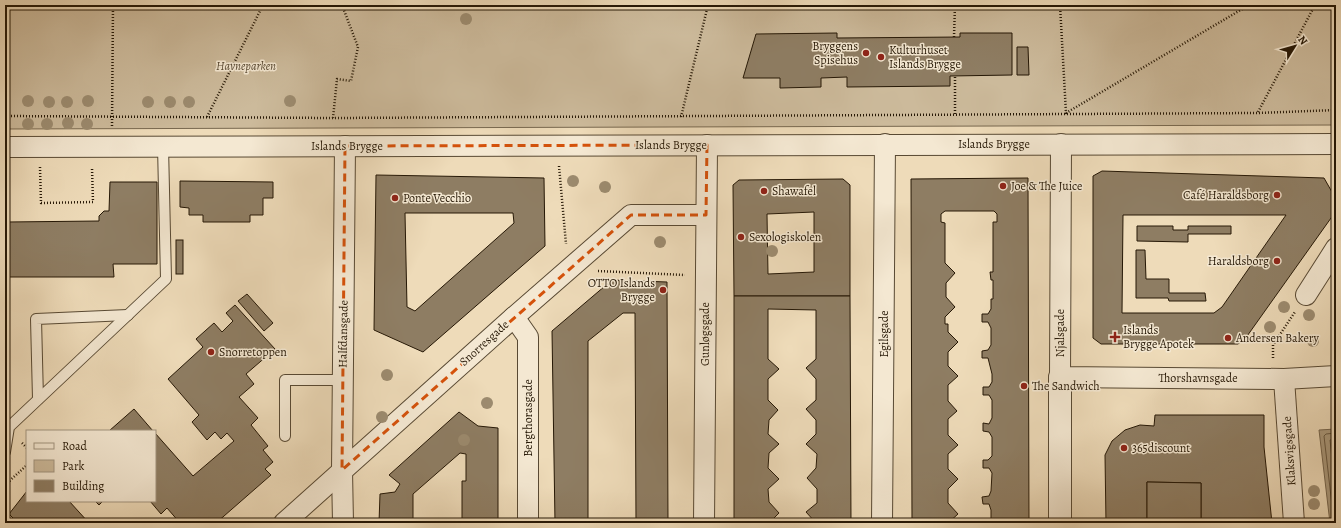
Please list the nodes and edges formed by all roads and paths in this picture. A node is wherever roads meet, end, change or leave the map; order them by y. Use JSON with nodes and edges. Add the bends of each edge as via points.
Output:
{"nodes":[{"id":1,"x":113,"y":5,"type":"edge"},
{"id":2,"x":263,"y":5,"type":"edge"},
{"id":3,"x":342,"y":5,"type":"edge"},
{"id":4,"x":708,"y":5,"type":"edge"},
{"id":5,"x":955,"y":5,"type":"edge"},
{"id":6,"x":1060,"y":5,"type":"edge"},
{"id":7,"x":1249,"y":5,"type":"edge"},
{"id":8,"x":1315,"y":5,"type":"edge"},
{"id":9,"x":954,"y":37,"type":"dead end"},
{"id":10,"x":955,"y":76,"type":"dead end"},
{"id":11,"x":1336,"y":110,"type":"edge"},
{"id":12,"x":1066,"y":113,"type":"junction"},
{"id":13,"x":1258,"y":113,"type":"junction"},
{"id":14,"x":955,"y":114,"type":"junction"},
{"id":15,"x":5,"y":116,"type":"edge"},
{"id":16,"x":112,"y":116,"type":"junction"},
{"id":17,"x":207,"y":117,"type":"junction"},
{"id":18,"x":681,"y":117,"type":"junction"},
{"id":19,"x":333,"y":118,"type":"junction"},
{"id":20,"x":885,"y":144,"type":"junction"},
{"id":21,"x":1061,"y":144,"type":"junction"},
{"id":22,"x":1336,"y":144,"type":"edge"},
{"id":23,"x":558,"y":145,"type":"junction"},
{"id":24,"x":706,"y":145,"type":"junction"},
{"id":25,"x":5,"y":146,"type":"edge"},
{"id":26,"x":39,"y":146,"type":"junction"},
{"id":27,"x":92,"y":146,"type":"junction"},
{"id":28,"x":112,"y":146,"type":"junction"},
{"id":29,"x":163,"y":146,"type":"junction"},
{"id":30,"x":345,"y":146,"type":"junction"},
{"id":31,"x":706,"y":215,"type":"junction"},
{"id":32,"x":1336,"y":248,"type":"edge"},
{"id":33,"x":568,"y":269,"type":"junction"},
{"id":34,"x":706,"y":276,"type":"junction"},
{"id":35,"x":1306,"y":295,"type":"joint"},
{"id":36,"x":128,"y":314,"type":"junction"},
{"id":37,"x":514,"y":317,"type":"junction"},
{"id":38,"x":1279,"y":372,"type":"junction"},
{"id":39,"x":1336,"y":376,"type":"edge"},
{"id":40,"x":1060,"y":377,"type":"junction"},
{"id":41,"x":343,"y":380,"type":"junction"},
{"id":42,"x":38,"y":399,"type":"junction"},
{"id":43,"x":285,"y":436,"type":"dead end"},
{"id":44,"x":5,"y":452,"type":"edge"},
{"id":45,"x":26,"y":466,"type":"edge"},
{"id":46,"x":342,"y":470,"type":"junction"},
{"id":47,"x":5,"y":485,"type":"edge"},
{"id":48,"x":284,"y":523,"type":"edge"},
{"id":49,"x":343,"y":523,"type":"edge"},
{"id":50,"x":528,"y":523,"type":"edge"},
{"id":51,"x":704,"y":523,"type":"edge"},
{"id":52,"x":882,"y":523,"type":"edge"},
{"id":53,"x":1060,"y":523,"type":"edge"},
{"id":54,"x":1294,"y":523,"type":"edge"}],
"edges":[{"from":1,"to":16,"type":"path"},
{"from":2,"to":17,"type":"path"},
{"from":3,"to":19,"type":"path","via":[[358,47],[352,81],[337,79]]},
{"from":4,"to":18,"type":"path"},
{"from":5,"to":9,"type":"path"},
{"from":6,"to":12,"type":"path"},
{"from":7,"to":12,"type":"path"},
{"from":8,"to":13,"type":"path"},
{"from":10,"to":14,"type":"path"},
{"from":11,"to":13,"type":"path"},
{"from":12,"to":13,"type":"path"},
{"from":12,"to":14,"type":"path"},
{"from":14,"to":18,"type":"path"},
{"from":15,"to":16,"type":"path"},
{"from":16,"to":17,"type":"path"},
{"from":16,"to":28,"type":"path"},
{"from":17,"to":19,"type":"path"},
{"from":18,"to":19,"type":"path"},
{"from":20,"to":21,"type":"street","name":"Islands Brygge"},
{"from":20,"to":24,"type":"street","name":"Islands Brygge"},
{"from":20,"to":52,"type":"street","name":"Egilsgade"},
{"from":21,"to":22,"type":"street","name":"Islands Brygge"},
{"from":21,"to":40,"type":"street","name":"Njalsgade"},
{"from":23,"to":24,"type":"street","name":"Islands Brygge"},
{"from":23,"to":30,"type":"street","name":"Islands Brygge"},
{"from":23,"to":33,"type":"path"},
{"from":24,"to":31,"type":"street","name":"Gunløgsgade"},
{"from":25,"to":26,"type":"street","name":"Islands Brygge"},
{"from":26,"to":27,"type":"street","name":"Islands Brygge"},
{"from":26,"to":27,"type":"path","via":[[41,203],[93,202]]},
{"from":27,"to":28,"type":"street","name":"Islands Brygge"},
{"from":28,"to":29,"type":"street","name":"Islands Brygge"},
{"from":29,"to":30,"type":"street","name":"Islands Brygge"},
{"from":29,"to":36,"type":"lane","via":[[166,278]]},
{"from":30,"to":41,"type":"street","name":"Halfdansgade"},
{"from":31,"to":33,"type":"street","name":"Snorresgade","via":[[631,215]]},
{"from":31,"to":34,"type":"street","name":"Gunløgsgade"},
{"from":32,"to":35,"type":"street"},
{"from":33,"to":34,"type":"path"},
{"from":33,"to":37,"type":"street","name":"Snorresgade"},
{"from":34,"to":51,"type":"street","name":"Gunløgsgade"},
{"from":35,"to":38,"type":"path","via":[[1273,345]]},
{"from":36,"to":42,"type":"lane"},
{"from":36,"to":42,"type":"lane","via":[[36,319]]},
{"from":37,"to":46,"type":"street","name":"Snorresgade"},
{"from":37,"to":50,"type":"street","name":"Bergthorasgade","via":[[528,337]]},
{"from":38,"to":39,"type":"street","name":"Thorshavnsgade"},
{"from":38,"to":40,"type":"street","name":"Thorshavnsgade"},
{"from":38,"to":54,"type":"street","name":"Klaksvigsgade"},
{"from":40,"to":53,"type":"street","name":"Njalsgade"},
{"from":41,"to":43,"type":"lane","via":[[285,380]]},
{"from":41,"to":46,"type":"street","name":"Halfdansgade"},
{"from":42,"to":44,"type":"lane","via":[[8,427]]},
{"from":45,"to":47,"type":"path"},
{"from":46,"to":48,"type":"street","name":"Snorresgade"},
{"from":46,"to":49,"type":"street","name":"Halfdansgade"}]}
